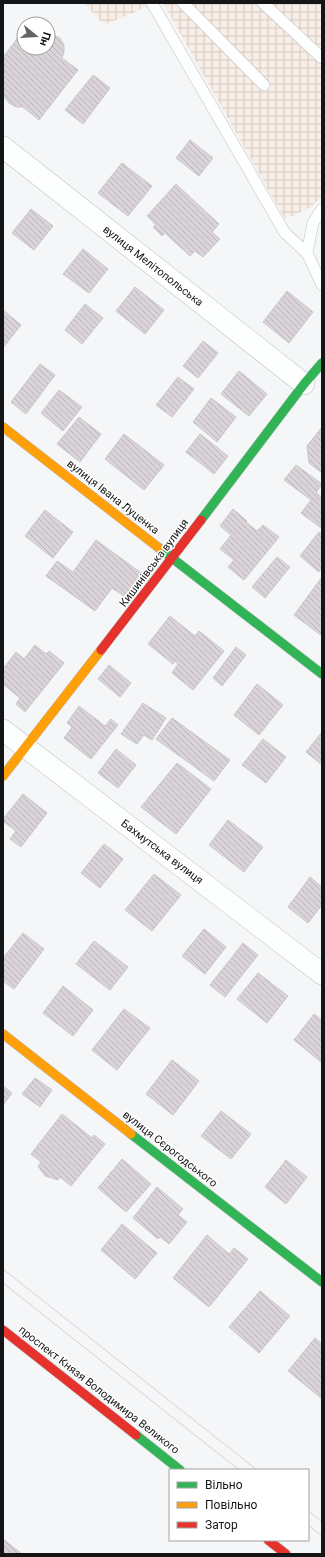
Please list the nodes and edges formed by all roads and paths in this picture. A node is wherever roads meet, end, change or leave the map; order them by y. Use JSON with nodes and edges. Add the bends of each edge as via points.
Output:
{"nodes":[{"id":1,"x":152,"y":3,"type":"edge"},
{"id":2,"x":182,"y":3,"type":"edge"},
{"id":3,"x":263,"y":3,"type":"edge"},
{"id":4,"x":322,"y":58,"type":"edge"},
{"id":5,"x":264,"y":85,"type":"dead end"},
{"id":6,"x":3,"y":147,"type":"edge"},
{"id":7,"x":322,"y":209,"type":"edge"},
{"id":8,"x":306,"y":253,"type":"junction"},
{"id":9,"x":322,"y":285,"type":"edge"},
{"id":10,"x":322,"y":363,"type":"edge"},
{"id":11,"x":304,"y":384,"type":"junction"},
{"id":12,"x":3,"y":426,"type":"edge"},
{"id":13,"x":172,"y":558,"type":"junction"},
{"id":14,"x":322,"y":674,"type":"edge"},
{"id":15,"x":3,"y":730,"type":"edge"},
{"id":16,"x":26,"y":748,"type":"junction"},
{"id":17,"x":3,"y":776,"type":"edge"},
{"id":18,"x":322,"y":974,"type":"edge"},
{"id":19,"x":3,"y":1034,"type":"edge"},
{"id":20,"x":322,"y":1282,"type":"edge"},
{"id":21,"x":3,"y":1330,"type":"edge"},
{"id":22,"x":179,"y":1469,"type":"edge"},
{"id":23,"x":269,"y":1541,"type":"edge"},
{"id":24,"x":286,"y":1554,"type":"edge"}],
"edges":[{"from":1,"to":8,"type":"lane","via":[[285,233]]},
{"from":2,"to":5,"type":"lane"},
{"from":3,"to":4,"type":"lane"},
{"from":6,"to":11,"type":"street","name":"вулиця Мелітопольська"},
{"from":7,"to":8,"type":"lane","via":[[313,223]]},
{"from":8,"to":9,"type":"lane"},
{"from":10,"to":11,"type":"street","name":"Кишинівська вулиця"},
{"from":11,"to":13,"type":"street","name":"Кишинівська вулиця"},
{"from":12,"to":13,"type":"street","name":"вулиця Івана Луценка"},
{"from":13,"to":14,"type":"street","name":"вулиця Івана Луценка"},
{"from":13,"to":16,"type":"street","name":"Кишинівська вулиця"},
{"from":15,"to":16,"type":"street","name":"Бахмутська вулиця"},
{"from":16,"to":17,"type":"street","name":"Кишинівська вулиця"},
{"from":16,"to":18,"type":"street","name":"Бахмутська вулиця"},
{"from":19,"to":20,"type":"street","name":"вулиця Сєрогодського"},
{"from":21,"to":22,"type":"street","name":"проспект Князя Володимира Великого"},
{"from":23,"to":24,"type":"street"}]}
